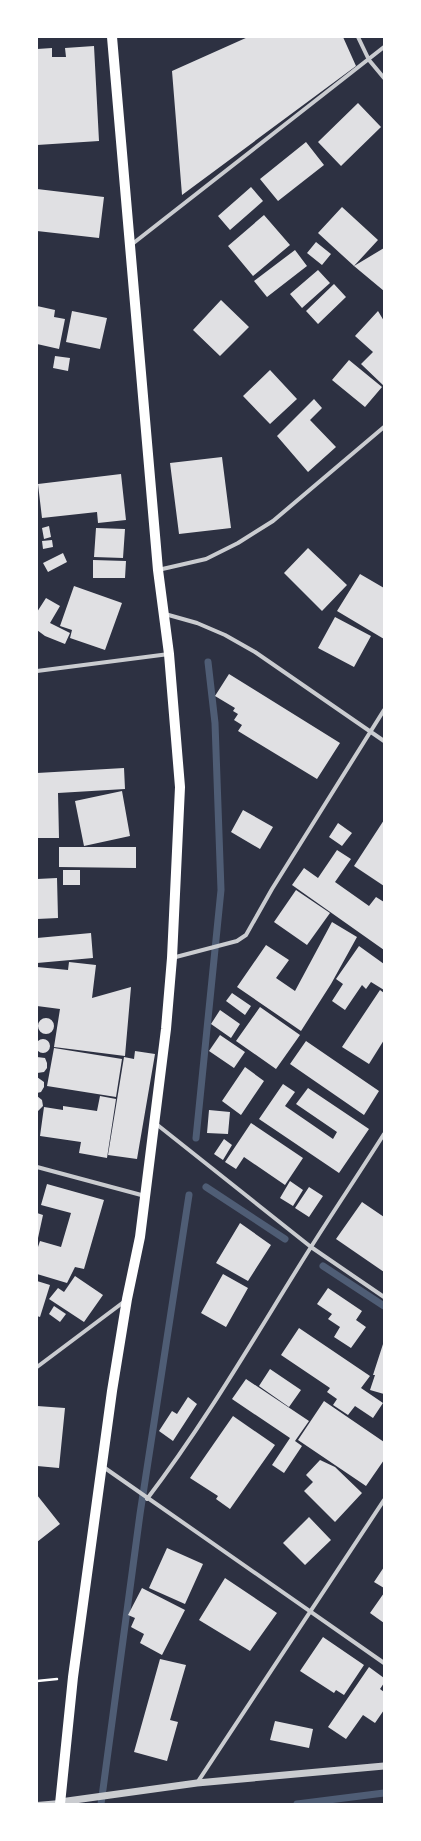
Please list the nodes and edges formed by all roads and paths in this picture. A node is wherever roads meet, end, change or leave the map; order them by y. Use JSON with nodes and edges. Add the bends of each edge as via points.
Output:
{"nodes":[{"id":1,"x":112,"y":37,"type":"edge"},
{"id":2,"x":358,"y":37,"type":"edge"},
{"id":3,"x":384,"y":47,"type":"edge"},
{"id":4,"x":369,"y":60,"type":"junction"},
{"id":5,"x":384,"y":78,"type":"edge"},
{"id":6,"x":130,"y":246,"type":"junction"},
{"id":7,"x":384,"y":427,"type":"edge"},
{"id":8,"x":158,"y":570,"type":"junction"},
{"id":9,"x":164,"y":614,"type":"junction"},
{"id":10,"x":169,"y":654,"type":"junction"},
{"id":11,"x":37,"y":672,"type":"edge"},
{"id":12,"x":384,"y":710,"type":"edge"},
{"id":13,"x":370,"y":731,"type":"junction"},
{"id":14,"x":384,"y":741,"type":"edge"},
{"id":15,"x":172,"y":958,"type":"junction"},
{"id":16,"x":154,"y":1122,"type":"junction"},
{"id":17,"x":384,"y":1134,"type":"edge"},
{"id":18,"x":37,"y":1167,"type":"edge"},
{"id":19,"x":145,"y":1196,"type":"junction"},
{"id":20,"x":311,"y":1247,"type":"junction"},
{"id":21,"x":384,"y":1297,"type":"edge"},
{"id":22,"x":127,"y":1299,"type":"junction"},
{"id":23,"x":37,"y":1367,"type":"edge"},
{"id":24,"x":102,"y":1466,"type":"junction"},
{"id":25,"x":147,"y":1499,"type":"junction"},
{"id":26,"x":384,"y":1500,"type":"edge"},
{"id":27,"x":312,"y":1612,"type":"junction"},
{"id":28,"x":384,"y":1663,"type":"edge"},
{"id":29,"x":384,"y":1766,"type":"edge"},
{"id":30,"x":197,"y":1783,"type":"junction"},
{"id":31,"x":60,"y":1803,"type":"edge"},
{"id":32,"x":37,"y":1804,"type":"edge"}],
"edges":[{"from":1,"to":6,"type":"main road"},
{"from":2,"to":4,"type":"street"},
{"from":3,"to":4,"type":"street"},
{"from":4,"to":5,"type":"street"},
{"from":4,"to":6,"type":"street"},
{"from":6,"to":8,"type":"main road"},
{"from":7,"to":8,"type":"street","via":[[273,521],[206,559]]},
{"from":8,"to":9,"type":"main road"},
{"from":9,"to":10,"type":"main road"},
{"from":9,"to":13,"type":"street","via":[[197,623],[255,652]]},
{"from":10,"to":11,"type":"street"},
{"from":10,"to":15,"type":"main road","via":[[180,787]]},
{"from":12,"to":13,"type":"street"},
{"from":13,"to":14,"type":"street"},
{"from":13,"to":15,"type":"street","via":[[246,934],[237,941]]},
{"from":15,"to":16,"type":"main road"},
{"from":16,"to":19,"type":"main road"},
{"from":16,"to":20,"type":"street"},
{"from":17,"to":20,"type":"street"},
{"from":18,"to":19,"type":"street"},
{"from":19,"to":22,"type":"main road","via":[[140,1238]]},
{"from":20,"to":21,"type":"street"},
{"from":20,"to":25,"type":"street","via":[[175,1462]]},
{"from":22,"to":23,"type":"street"},
{"from":22,"to":24,"type":"main road"},
{"from":24,"to":25,"type":"street"},
{"from":24,"to":31,"type":"main road","via":[[73,1677]]},
{"from":25,"to":27,"type":"street"},
{"from":26,"to":27,"type":"street"},
{"from":27,"to":28,"type":"street"},
{"from":27,"to":30,"type":"street"},
{"from":29,"to":30,"type":"street"},
{"from":30,"to":31,"type":"street"},
{"from":31,"to":32,"type":"street"}]}
